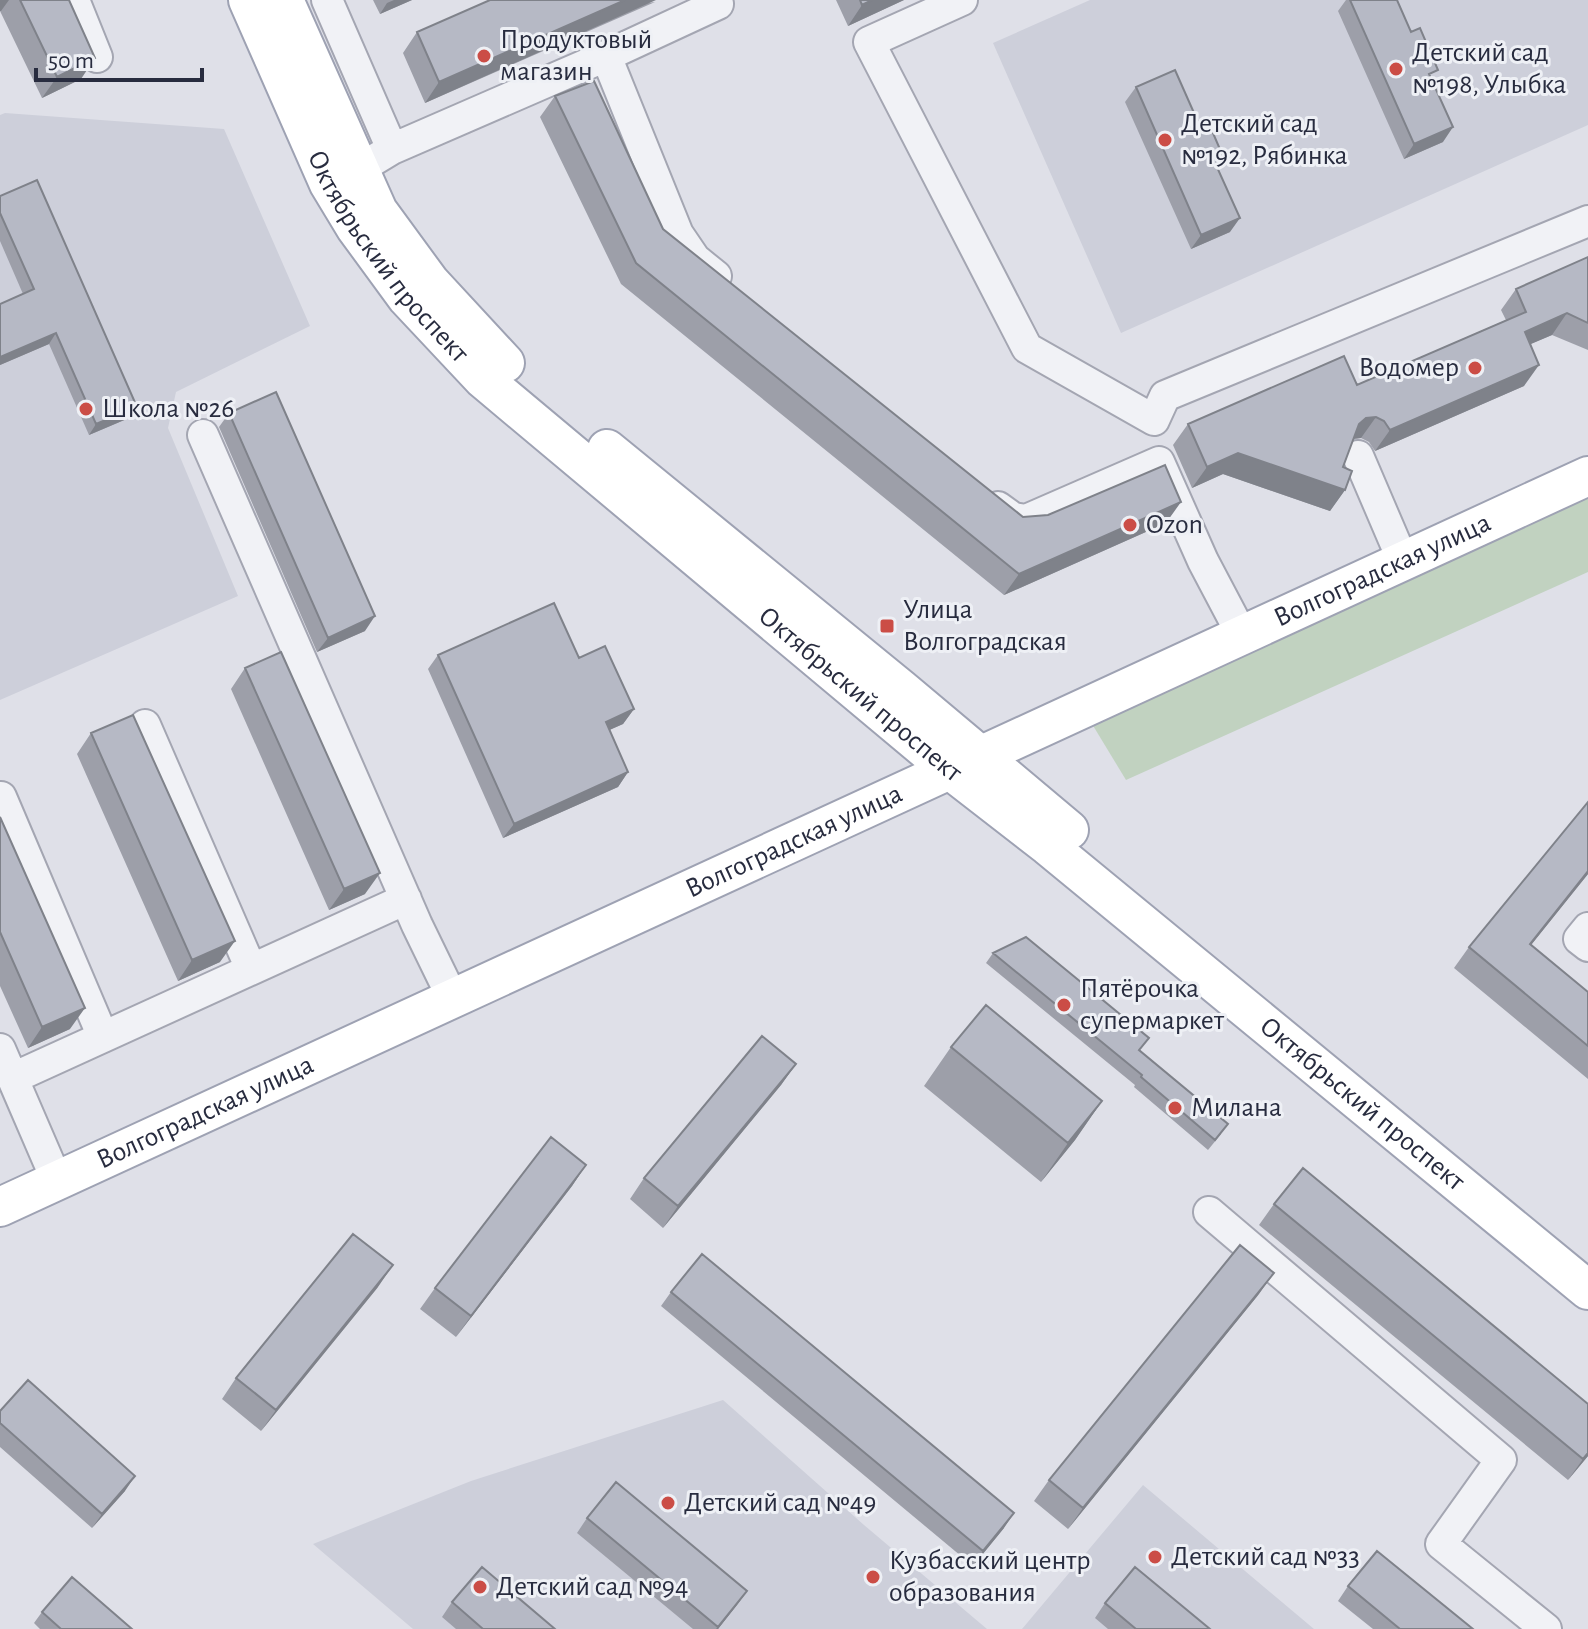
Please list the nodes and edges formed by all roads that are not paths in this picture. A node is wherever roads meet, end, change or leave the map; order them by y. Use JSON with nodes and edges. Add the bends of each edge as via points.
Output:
{"nodes":[{"id":1,"x":74,"y":0,"type":"edge"},
{"id":2,"x":248,"y":0,"type":"edge"},
{"id":3,"x":284,"y":0,"type":"edge"},
{"id":4,"x":327,"y":0,"type":"edge"},
{"id":5,"x":716,"y":0,"type":"edge"},
{"id":6,"x":962,"y":0,"type":"edge"},
{"id":7,"x":606,"y":56,"type":"junction"},
{"id":8,"x":97,"y":57,"type":"edge"},
{"id":9,"x":392,"y":149,"type":"junction"},
{"id":10,"x":359,"y":169,"type":"junction"},
{"id":11,"x":1588,"y":221,"type":"edge"},
{"id":12,"x":742,"y":297,"type":"edge"},
{"id":13,"x":1154,"y":420,"type":"junction"},
{"id":14,"x":203,"y":435,"type":"dead end"},
{"id":15,"x":1358,"y":456,"type":"edge"},
{"id":16,"x":1159,"y":462,"type":"junction"},
{"id":17,"x":1588,"y":476,"type":"edge"},
{"id":18,"x":978,"y":491,"type":"edge"},
{"id":19,"x":1403,"y":561,"type":"junction"},
{"id":20,"x":1242,"y":635,"type":"junction"},
{"id":21,"x":145,"y":725,"type":"dead end"},
{"id":22,"x":964,"y":763,"type":"junction"},
{"id":23,"x":1,"y":797,"type":"edge"},
{"id":24,"x":406,"y":899,"type":"junction"},
{"id":25,"x":1588,"y":928,"type":"edge"},
{"id":26,"x":1588,"y":946,"type":"edge"},
{"id":27,"x":251,"y":969,"type":"junction"},
{"id":28,"x":453,"y":999,"type":"junction"},
{"id":29,"x":103,"y":1037,"type":"junction"},
{"id":30,"x":0,"y":1049,"type":"edge"},
{"id":31,"x":13,"y":1078,"type":"junction"},
{"id":32,"x":57,"y":1181,"type":"junction"},
{"id":33,"x":0,"y":1207,"type":"edge"},
{"id":34,"x":1209,"y":1212,"type":"dead end"},
{"id":35,"x":1588,"y":1255,"type":"edge"},
{"id":36,"x":1588,"y":1290,"type":"edge"},
{"id":37,"x":1546,"y":1629,"type":"edge"}],
"edges":[{"from":1,"to":8,"type":"lane"},
{"from":2,"to":22,"type":"main road","name":"Октябрьский проспект","via":[[329,184],[355,227],[407,298],[483,379]]},
{"from":3,"to":10,"type":"main road","name":"Октябрьский проспект"},
{"from":4,"to":9,"type":"lane"},
{"from":5,"to":7,"type":"lane","via":[[718,4]]},
{"from":6,"to":13,"type":"lane","via":[[869,42],[1027,348]]},
{"from":7,"to":9,"type":"lane"},
{"from":7,"to":12,"type":"lane","via":[[678,234],[695,259]]},
{"from":9,"to":10,"type":"lane"},
{"from":10,"to":22,"type":"main road","name":"Октябрьский проспект","via":[[378,211],[430,282],[501,360],[901,689]]},
{"from":11,"to":13,"type":"lane","via":[[1165,396]]},
{"from":13,"to":16,"type":"lane"},
{"from":14,"to":24,"type":"lane"},
{"from":15,"to":19,"type":"lane"},
{"from":16,"to":18,"type":"lane","via":[[1026,520],[1013,518]]},
{"from":16,"to":20,"type":"lane"},
{"from":17,"to":19,"type":"main road","name":"Волгоградская улица"},
{"from":19,"to":20,"type":"main road","name":"Волгоградская улица"},
{"from":20,"to":22,"type":"main road","name":"Волгоградская улица"},
{"from":21,"to":27,"type":"lane"},
{"from":22,"to":28,"type":"main road","name":"Волгоградская улица"},
{"from":22,"to":35,"type":"main road","name":"Октябрьский проспект"},
{"from":22,"to":36,"type":"main road","name":"Октябрьский проспект","via":[[1048,846]]},
{"from":23,"to":29,"type":"lane"},
{"from":24,"to":27,"type":"lane"},
{"from":24,"to":28,"type":"lane"},
{"from":25,"to":26,"type":"lane","via":[[1579,939]]},
{"from":27,"to":29,"type":"lane"},
{"from":28,"to":32,"type":"main road","name":"Волгоградская улица"},
{"from":29,"to":31,"type":"lane"},
{"from":30,"to":31,"type":"lane"},
{"from":31,"to":32,"type":"lane"},
{"from":32,"to":33,"type":"main road","name":"Волгоградская улица"},
{"from":34,"to":37,"type":"lane","via":[[1501,1460],[1441,1544]]}]}
